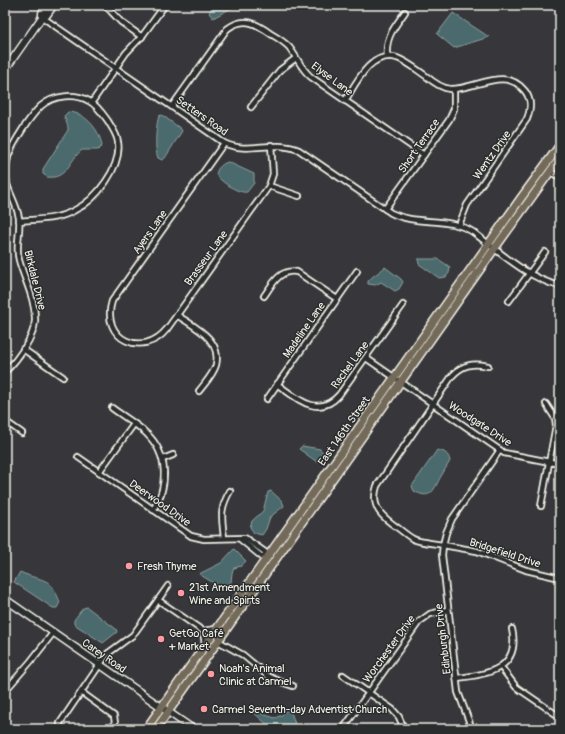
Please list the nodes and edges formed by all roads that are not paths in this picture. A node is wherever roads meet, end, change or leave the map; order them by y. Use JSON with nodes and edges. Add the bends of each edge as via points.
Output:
{"nodes":[{"id":1,"x":47,"y":5,"type":"edge"},
{"id":2,"x":54,"y":5,"type":"edge"},
{"id":3,"x":105,"y":5,"type":"edge"},
{"id":4,"x":165,"y":5,"type":"edge"},
{"id":5,"x":405,"y":12,"type":"dead end"},
{"id":6,"x":42,"y":17,"type":"junction"},
{"id":7,"x":142,"y":37,"type":"junction"},
{"id":8,"x":387,"y":57,"type":"junction"},
{"id":9,"x":296,"y":58,"type":"junction"},
{"id":10,"x":116,"y":68,"type":"junction"},
{"id":11,"x":5,"y":70,"type":"edge"},
{"id":12,"x":454,"y":89,"type":"junction"},
{"id":13,"x":344,"y":101,"type":"junction"},
{"id":14,"x":92,"y":102,"type":"junction"},
{"id":15,"x":172,"y":106,"type":"junction"},
{"id":16,"x":251,"y":107,"type":"dead end"},
{"id":17,"x":224,"y":143,"type":"junction"},
{"id":18,"x":271,"y":145,"type":"junction"},
{"id":19,"x":560,"y":145,"type":"edge"},
{"id":20,"x":424,"y":155,"type":"junction"},
{"id":21,"x":560,"y":158,"type":"edge"},
{"id":22,"x":550,"y":171,"type":"junction"},
{"id":23,"x":560,"y":178,"type":"edge"},
{"id":24,"x":269,"y":186,"type":"junction"},
{"id":25,"x":299,"y":196,"type":"dead end"},
{"id":26,"x":385,"y":209,"type":"junction"},
{"id":27,"x":19,"y":221,"type":"junction"},
{"id":28,"x":459,"y":225,"type":"junction"},
{"id":29,"x":492,"y":246,"type":"junction"},
{"id":30,"x":545,"y":252,"type":"dead end"},
{"id":31,"x":357,"y":271,"type":"dead end"},
{"id":32,"x":530,"y":273,"type":"junction"},
{"id":33,"x":560,"y":286,"type":"edge"},
{"id":34,"x":264,"y":296,"type":"dead end"},
{"id":35,"x":337,"y":299,"type":"junction"},
{"id":36,"x":510,"y":301,"type":"dead end"},
{"id":37,"x":403,"y":305,"type":"dead end"},
{"id":38,"x":177,"y":315,"type":"junction"},
{"id":39,"x":118,"y":335,"type":"joint"},
{"id":40,"x":23,"y":349,"type":"junction"},
{"id":41,"x":366,"y":358,"type":"junction"},
{"id":42,"x":488,"y":366,"type":"dead end"},
{"id":43,"x":5,"y":372,"type":"edge"},
{"id":44,"x":63,"y":377,"type":"dead end"},
{"id":45,"x":398,"y":380,"type":"junction"},
{"id":46,"x":277,"y":384,"type":"junction"},
{"id":47,"x":199,"y":391,"type":"dead end"},
{"id":48,"x":267,"y":399,"type":"dead end"},
{"id":49,"x":433,"y":404,"type":"junction"},
{"id":50,"x":546,"y":404,"type":"dead end"},
{"id":51,"x":112,"y":408,"type":"dead end"},
{"id":52,"x":5,"y":421,"type":"edge"},
{"id":53,"x":134,"y":424,"type":"junction"},
{"id":54,"x":22,"y":433,"type":"dead end"},
{"id":55,"x":500,"y":450,"type":"junction"},
{"id":56,"x":173,"y":455,"type":"dead end"},
{"id":57,"x":78,"y":457,"type":"dead end"},
{"id":58,"x":163,"y":459,"type":"junction"},
{"id":59,"x":549,"y":462,"type":"junction"},
{"id":60,"x":560,"y":464,"type":"edge"},
{"id":61,"x":100,"y":472,"type":"junction"},
{"id":62,"x":230,"y":491,"type":"dead end"},
{"id":63,"x":541,"y":506,"type":"dead end"},
{"id":64,"x":153,"y":510,"type":"junction"},
{"id":65,"x":224,"y":538,"type":"junction"},
{"id":66,"x":443,"y":545,"type":"junction"},
{"id":67,"x":269,"y":558,"type":"junction"},
{"id":68,"x":560,"y":578,"type":"edge"},
{"id":69,"x":168,"y":586,"type":"dead end"},
{"id":70,"x":5,"y":599,"type":"edge"},
{"id":71,"x":158,"y":600,"type":"junction"},
{"id":72,"x":448,"y":610,"type":"junction"},
{"id":73,"x":217,"y":628,"type":"junction"},
{"id":74,"x":512,"y":629,"type":"dead end"},
{"id":75,"x":203,"y":631,"type":"junction"},
{"id":76,"x":53,"y":633,"type":"junction"},
{"id":77,"x":218,"y":641,"type":"junction"},
{"id":78,"x":206,"y":645,"type":"junction"},
{"id":79,"x":100,"y":665,"type":"junction"},
{"id":80,"x":501,"y":667,"type":"junction"},
{"id":81,"x":343,"y":675,"type":"dead end"},
{"id":82,"x":457,"y":678,"type":"junction"},
{"id":83,"x":293,"y":686,"type":"dead end"},
{"id":84,"x":5,"y":691,"type":"edge"},
{"id":85,"x":82,"y":692,"type":"junction"},
{"id":86,"x":369,"y":693,"type":"junction"},
{"id":87,"x":165,"y":710,"type":"junction"},
{"id":88,"x":560,"y":717,"type":"edge"},
{"id":89,"x":60,"y":729,"type":"edge"},
{"id":90,"x":112,"y":729,"type":"edge"},
{"id":91,"x":146,"y":729,"type":"edge"},
{"id":92,"x":156,"y":729,"type":"edge"},
{"id":93,"x":193,"y":729,"type":"edge"},
{"id":94,"x":343,"y":729,"type":"edge"},
{"id":95,"x":404,"y":729,"type":"edge"},
{"id":96,"x":472,"y":729,"type":"edge"}],
"edges":[{"from":1,"to":6,"type":"street"},
{"from":2,"to":6,"type":"street","via":[[46,16]]},
{"from":3,"to":7,"type":"street","via":[[116,18]]},
{"from":4,"to":7,"type":"street"},
{"from":5,"to":8,"type":"street","via":[[388,38]]},
{"from":6,"to":10,"type":"street","name":"Setters Road"},
{"from":6,"to":11,"type":"street"},
{"from":7,"to":10,"type":"street","via":[[128,50]]},
{"from":8,"to":12,"type":"street","via":[[398,59],[442,87]]},
{"from":8,"to":13,"type":"street","via":[[370,65]]},
{"from":9,"to":13,"type":"street","name":"Elyse Lane","via":[[308,75]]},
{"from":9,"to":15,"type":"street","name":"Elyse Lane","via":[[283,42],[259,25],[250,22],[230,26]]},
{"from":9,"to":16,"type":"street","via":[[280,70]]},
{"from":10,"to":14,"type":"street"},
{"from":10,"to":15,"type":"street","name":"Setters Road"},
{"from":12,"to":20,"type":"street","name":"Short Terrace","via":[[454,110]]},
{"from":12,"to":28,"type":"street","name":"Wentz Drive","via":[[505,79],[517,83],[526,93],[530,108],[527,119],[467,205]]},
{"from":13,"to":20,"type":"street","name":"Elyse Lane"},
{"from":14,"to":27,"type":"street","name":"Birkdale Drive","via":[[73,96],[60,97],[48,102],[34,114],[15,143],[7,162],[6,176]]},
{"from":14,"to":27,"type":"street","via":[[105,117],[117,138],[119,150],[114,168],[84,206],[50,219]]},
{"from":15,"to":17,"type":"street","name":"Setters Road"},
{"from":17,"to":18,"type":"street","name":"Setters Road","via":[[239,148]]},
{"from":17,"to":39,"type":"street","name":"Ayers Lane","via":[[112,301],[110,318],[112,327]]},
{"from":18,"to":24,"type":"street","name":"Brasseur Lane","via":[[273,174]]},
{"from":18,"to":26,"type":"street","name":"Setters Road","via":[[299,150]]},
{"from":19,"to":29,"type":"main road","name":"East 146th Street"},
{"from":20,"to":26,"type":"street","name":"Short Terrace"},
{"from":21,"to":22,"type":"main road","name":"East 146th Street"},
{"from":22,"to":23,"type":"street"},
{"from":22,"to":29,"type":"main road","name":"East 146th Street"},
{"from":24,"to":25,"type":"street"},
{"from":24,"to":38,"type":"street","name":"Brasseur Lane"},
{"from":26,"to":28,"type":"street","name":"Setters Road","via":[[404,218]]},
{"from":27,"to":40,"type":"street","name":"Birkdale Drive","via":[[18,256],[35,310],[32,332]]},
{"from":28,"to":29,"type":"street","name":"Setters Road"},
{"from":29,"to":32,"type":"street","name":"Setters Road"},
{"from":29,"to":45,"type":"main road","name":"East 146th Street"},
{"from":30,"to":32,"type":"street"},
{"from":31,"to":35,"type":"street","name":"Madeline Lane"},
{"from":32,"to":33,"type":"street","name":"Setters Road","via":[[543,281]]},
{"from":32,"to":36,"type":"street"},
{"from":34,"to":35,"type":"street","via":[[279,276],[293,271]]},
{"from":35,"to":46,"type":"street","name":"Madeline Lane"},
{"from":37,"to":41,"type":"street","name":"Rachel Lane"},
{"from":38,"to":39,"type":"street","name":"Brasseur Lane","via":[[162,335],[152,342],[136,344]]},
{"from":38,"to":47,"type":"street","via":[[206,336],[215,349],[216,365]]},
{"from":40,"to":43,"type":"street","name":"Birkdale Drive"},
{"from":40,"to":44,"type":"street"},
{"from":41,"to":45,"type":"street","name":"Woodgate Drive"},
{"from":41,"to":46,"type":"street","name":"Rachel Lane","via":[[336,400],[325,405],[305,404]]},
{"from":42,"to":49,"type":"street","name":"Bridgefield Drive","via":[[472,364],[460,368]]},
{"from":45,"to":49,"type":"street","name":"Woodgate Drive"},
{"from":45,"to":67,"type":"main road","name":"East 146th Street"},
{"from":46,"to":48,"type":"street","name":"Madeline Lane"},
{"from":49,"to":55,"type":"street","name":"Woodgate Drive"},
{"from":49,"to":66,"type":"street","name":"Bridgefield Drive","via":[[377,486],[375,500],[377,509],[384,518],[412,538]]},
{"from":50,"to":59,"type":"street","via":[[555,418],[556,425]]},
{"from":51,"to":53,"type":"street"},
{"from":52,"to":54,"type":"street"},
{"from":53,"to":58,"type":"street","via":[[154,441]]},
{"from":53,"to":61,"type":"street"},
{"from":55,"to":59,"type":"street","name":"Woodgate Drive","via":[[510,455]]},
{"from":55,"to":66,"type":"street","name":"Edinburgh Drive","via":[[452,519]]},
{"from":56,"to":58,"type":"street"},
{"from":57,"to":61,"type":"street","name":"Deerwood Drive"},
{"from":58,"to":64,"type":"street","via":[[163,489]]},
{"from":59,"to":60,"type":"street","name":"Woodgate Drive"},
{"from":59,"to":63,"type":"street"},
{"from":61,"to":64,"type":"street","name":"Deerwood Drive"},
{"from":62,"to":65,"type":"street","via":[[222,508]]},
{"from":64,"to":65,"type":"street","name":"Deerwood Drive","via":[[194,537]]},
{"from":65,"to":67,"type":"street","name":"Deerwood Drive","via":[[240,539],[262,557]]},
{"from":66,"to":68,"type":"street","name":"Bridgefield Drive","via":[[477,551],[526,570]]},
{"from":66,"to":72,"type":"street","name":"Edinburgh Drive"},
{"from":67,"to":73,"type":"main road","name":"East 146th Street"},
{"from":67,"to":77,"type":"main road","name":"East 146th Street"},
{"from":69,"to":71,"type":"street"},
{"from":70,"to":76,"type":"street","name":"Carey Road"},
{"from":71,"to":75,"type":"street"},
{"from":71,"to":79,"type":"street","via":[[133,635],[110,651]]},
{"from":72,"to":82,"type":"street","name":"Edinburgh Drive"},
{"from":72,"to":86,"type":"street","name":"Worchester Drive","via":[[430,614],[422,619]]},
{"from":73,"to":75,"type":"street"},
{"from":73,"to":78,"type":"main road","name":"East 146th Street"},
{"from":74,"to":80,"type":"street","via":[[512,650],[508,660]]},
{"from":75,"to":78,"type":"street"},
{"from":76,"to":79,"type":"street","name":"Carey Road"},
{"from":76,"to":84,"type":"street"},
{"from":77,"to":83,"type":"street","via":[[243,655],[268,676]]},
{"from":77,"to":87,"type":"main road","name":"East 146th Street"},
{"from":78,"to":87,"type":"main road","name":"East 146th Street"},
{"from":79,"to":85,"type":"street"},
{"from":79,"to":87,"type":"street","name":"Carey Road"},
{"from":80,"to":82,"type":"street"},
{"from":80,"to":88,"type":"street","via":[[516,687]]},
{"from":81,"to":86,"type":"street"},
{"from":82,"to":96,"type":"street","name":"Edinburgh Drive","via":[[458,692]]},
{"from":85,"to":89,"type":"street","via":[[60,723]]},
{"from":85,"to":90,"type":"street","via":[[114,716],[115,723]]},
{"from":86,"to":94,"type":"street","name":"Worchester Drive"},
{"from":86,"to":95,"type":"street","via":[[396,714]]},
{"from":87,"to":91,"type":"main road","name":"East 146th Street"},
{"from":87,"to":92,"type":"main road","name":"East 146th Street"},
{"from":87,"to":93,"type":"street","name":"Carey Road"}]}
